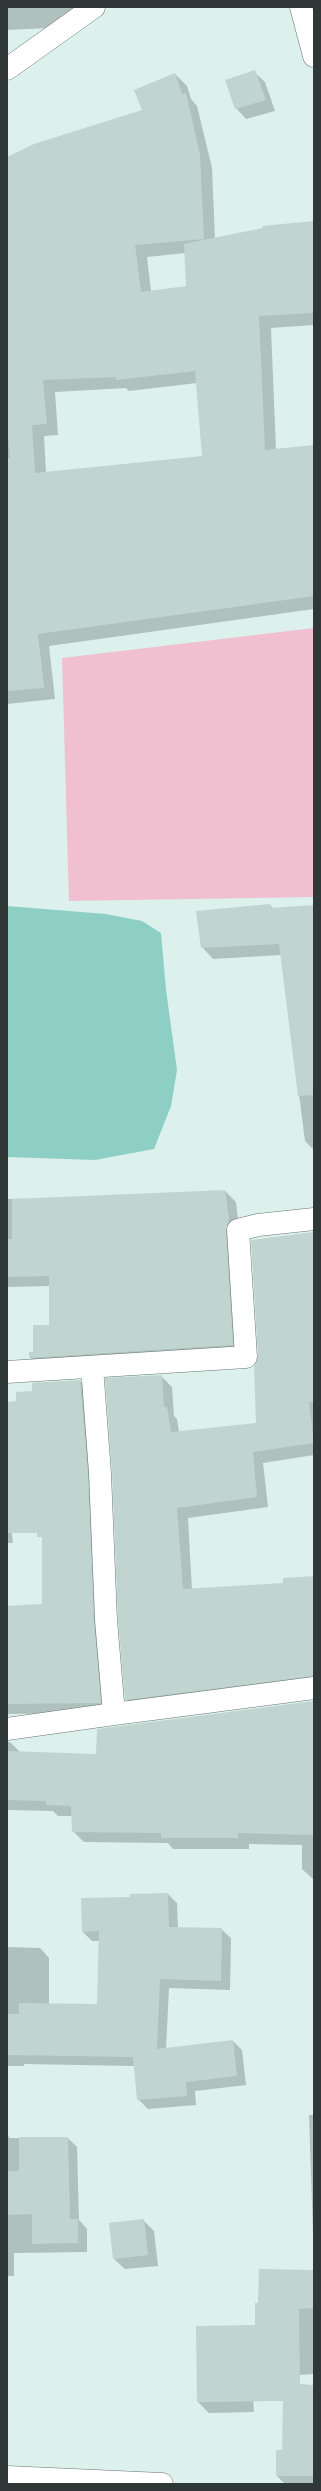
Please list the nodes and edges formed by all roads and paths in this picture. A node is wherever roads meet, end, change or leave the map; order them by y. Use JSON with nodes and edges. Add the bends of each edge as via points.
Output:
{"nodes":[{"id":1,"x":94,"y":7,"type":"edge"},
{"id":2,"x":300,"y":7,"type":"edge"},
{"id":3,"x":314,"y":56,"type":"edge"},
{"id":4,"x":7,"y":68,"type":"edge"},
{"id":5,"x":314,"y":1219,"type":"edge"},
{"id":6,"x":92,"y":1367,"type":"junction"},
{"id":7,"x":7,"y":1372,"type":"edge"},
{"id":8,"x":314,"y":1688,"type":"edge"},
{"id":9,"x":114,"y":1714,"type":"junction"},
{"id":10,"x":7,"y":1730,"type":"edge"},
{"id":11,"x":7,"y":2477,"type":"edge"},
{"id":12,"x":162,"y":2484,"type":"edge"}],
"edges":[{"from":1,"to":4,"type":"street"},
{"from":2,"to":3,"type":"street"},
{"from":5,"to":6,"type":"street","via":[[258,1225],[238,1230],[246,1357]]},
{"from":6,"to":7,"type":"street"},
{"from":6,"to":9,"type":"street","via":[[100,1473],[106,1620]]},
{"from":8,"to":9,"type":"street"},
{"from":9,"to":10,"type":"street"},
{"from":11,"to":12,"type":"street"}]}
